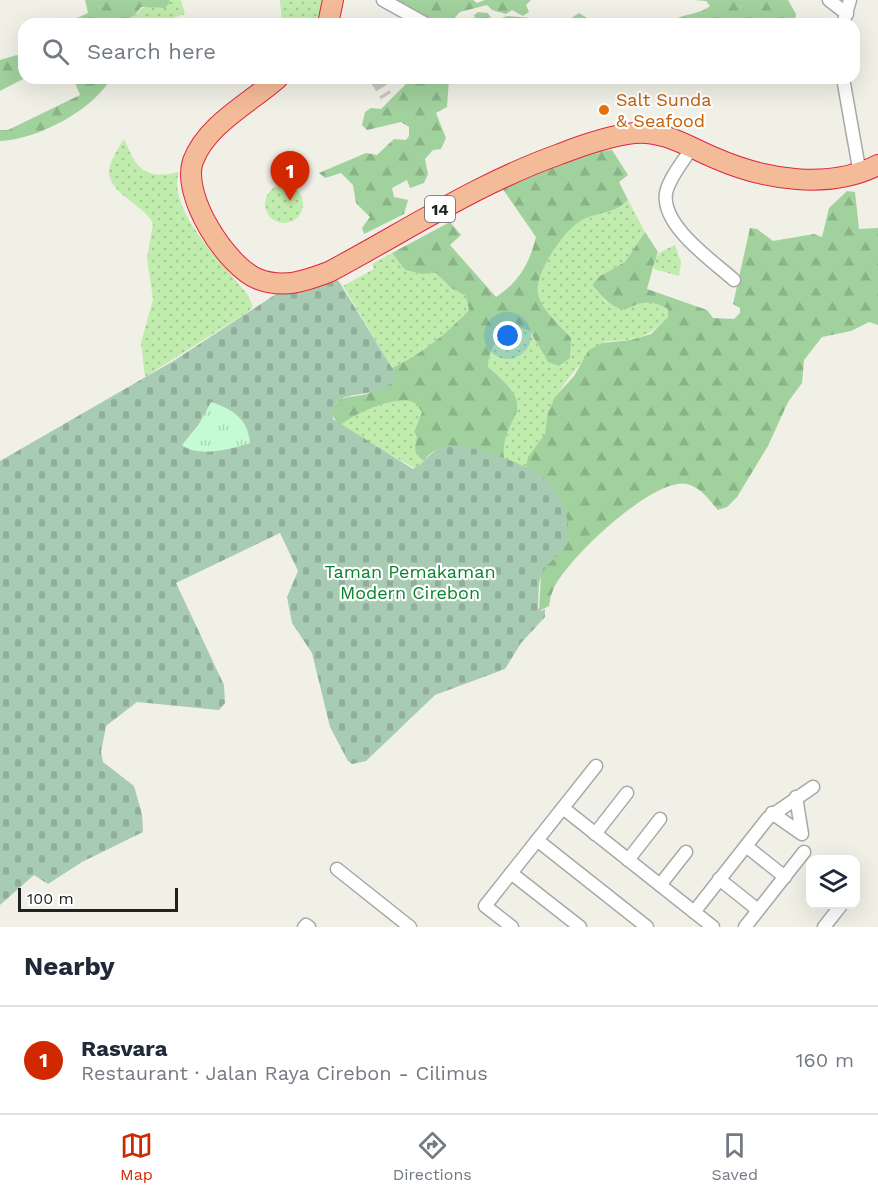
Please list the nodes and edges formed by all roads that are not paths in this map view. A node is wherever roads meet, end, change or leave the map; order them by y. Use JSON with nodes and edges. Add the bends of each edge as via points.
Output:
{"nodes":[{"id":1,"x":333,"y":0,"type":"edge"},
{"id":2,"x":383,"y":0,"type":"edge"},
{"id":3,"x":829,"y":0,"type":"edge"},
{"id":4,"x":850,"y":0,"type":"edge"},
{"id":5,"x":330,"y":18,"type":"edge"},
{"id":6,"x":415,"y":18,"type":"edge"},
{"id":7,"x":844,"y":18,"type":"edge"},
{"id":8,"x":845,"y":18,"type":"edge"},
{"id":9,"x":271,"y":84,"type":"edge"},
{"id":10,"x":844,"y":84,"type":"edge"},
{"id":11,"x":692,"y":148,"type":"junction"},
{"id":12,"x":878,"y":165,"type":"edge"},
{"id":13,"x":860,"y":174,"type":"junction"},
{"id":14,"x":734,"y":280,"type":"dead end"},
{"id":15,"x":596,"y":766,"type":"dead end"},
{"id":16,"x":813,"y":787,"type":"dead end"},
{"id":17,"x":627,"y":793,"type":"dead end"},
{"id":18,"x":796,"y":797,"type":"junction"},
{"id":19,"x":563,"y":808,"type":"junction"},
{"id":20,"x":772,"y":813,"type":"junction"},
{"id":21,"x":660,"y":819,"type":"dead end"},
{"id":22,"x":595,"y":834,"type":"junction"},
{"id":23,"x":537,"y":840,"type":"junction"},
{"id":24,"x":746,"y":846,"type":"junction"},
{"id":25,"x":687,"y":852,"type":"dead end"},
{"id":26,"x":804,"y":852,"type":"dead end"},
{"id":27,"x":628,"y":860,"type":"junction"},
{"id":28,"x":337,"y":869,"type":"dead end"},
{"id":29,"x":512,"y":873,"type":"junction"},
{"id":30,"x":785,"y":877,"type":"junction"},
{"id":31,"x":719,"y":879,"type":"junction"},
{"id":32,"x":660,"y":885,"type":"junction"},
{"id":33,"x":838,"y":909,"type":"edge"},
{"id":34,"x":758,"y":910,"type":"junction"},
{"id":35,"x":694,"y":912,"type":"junction"},
{"id":36,"x":304,"y":927,"type":"edge"},
{"id":37,"x":309,"y":927,"type":"edge"},
{"id":38,"x":410,"y":927,"type":"edge"},
{"id":39,"x":512,"y":927,"type":"edge"},
{"id":40,"x":580,"y":927,"type":"edge"},
{"id":41,"x":647,"y":927,"type":"edge"},
{"id":42,"x":713,"y":927,"type":"edge"},
{"id":43,"x":745,"y":927,"type":"edge"},
{"id":44,"x":824,"y":927,"type":"edge"}],
"edges":[{"from":1,"to":5,"type":"highway"},
{"from":2,"to":6,"type":"street"},
{"from":3,"to":7,"type":"street"},
{"from":4,"to":8,"type":"street"},
{"from":9,"to":11,"type":"highway","number":"14","via":[[207,138],[193,162],[190,183],[201,215],[227,252],[252,276],[278,284],[302,283],[329,272],[488,182],[579,147],[641,133],[660,135]]},
{"from":10,"to":13,"type":"street"},
{"from":11,"to":13,"type":"highway","number":"14","via":[[739,167],[783,177],[819,180]]},
{"from":11,"to":14,"type":"street","via":[[667,191],[669,207],[688,240]]},
{"from":12,"to":13,"type":"highway","number":"14"},
{"from":15,"to":19,"type":"street"},
{"from":16,"to":18,"type":"street"},
{"from":17,"to":22,"type":"street"},
{"from":18,"to":20,"type":"street"},
{"from":18,"to":20,"type":"street","via":[[802,834]]},
{"from":19,"to":22,"type":"street"},
{"from":19,"to":23,"type":"street"},
{"from":20,"to":24,"type":"street"},
{"from":21,"to":27,"type":"street"},
{"from":22,"to":27,"type":"street"},
{"from":23,"to":29,"type":"street"},
{"from":23,"to":41,"type":"street"},
{"from":24,"to":30,"type":"street"},
{"from":24,"to":31,"type":"street"},
{"from":25,"to":32,"type":"street"},
{"from":26,"to":30,"type":"street"},
{"from":27,"to":32,"type":"street"},
{"from":28,"to":38,"type":"street"},
{"from":29,"to":39,"type":"street","via":[[485,906]]},
{"from":29,"to":40,"type":"street"},
{"from":30,"to":34,"type":"street"},
{"from":31,"to":34,"type":"street"},
{"from":31,"to":35,"type":"street"},
{"from":32,"to":35,"type":"street"},
{"from":33,"to":44,"type":"street"},
{"from":34,"to":43,"type":"street"},
{"from":35,"to":42,"type":"street"},
{"from":36,"to":37,"type":"street"}]}
